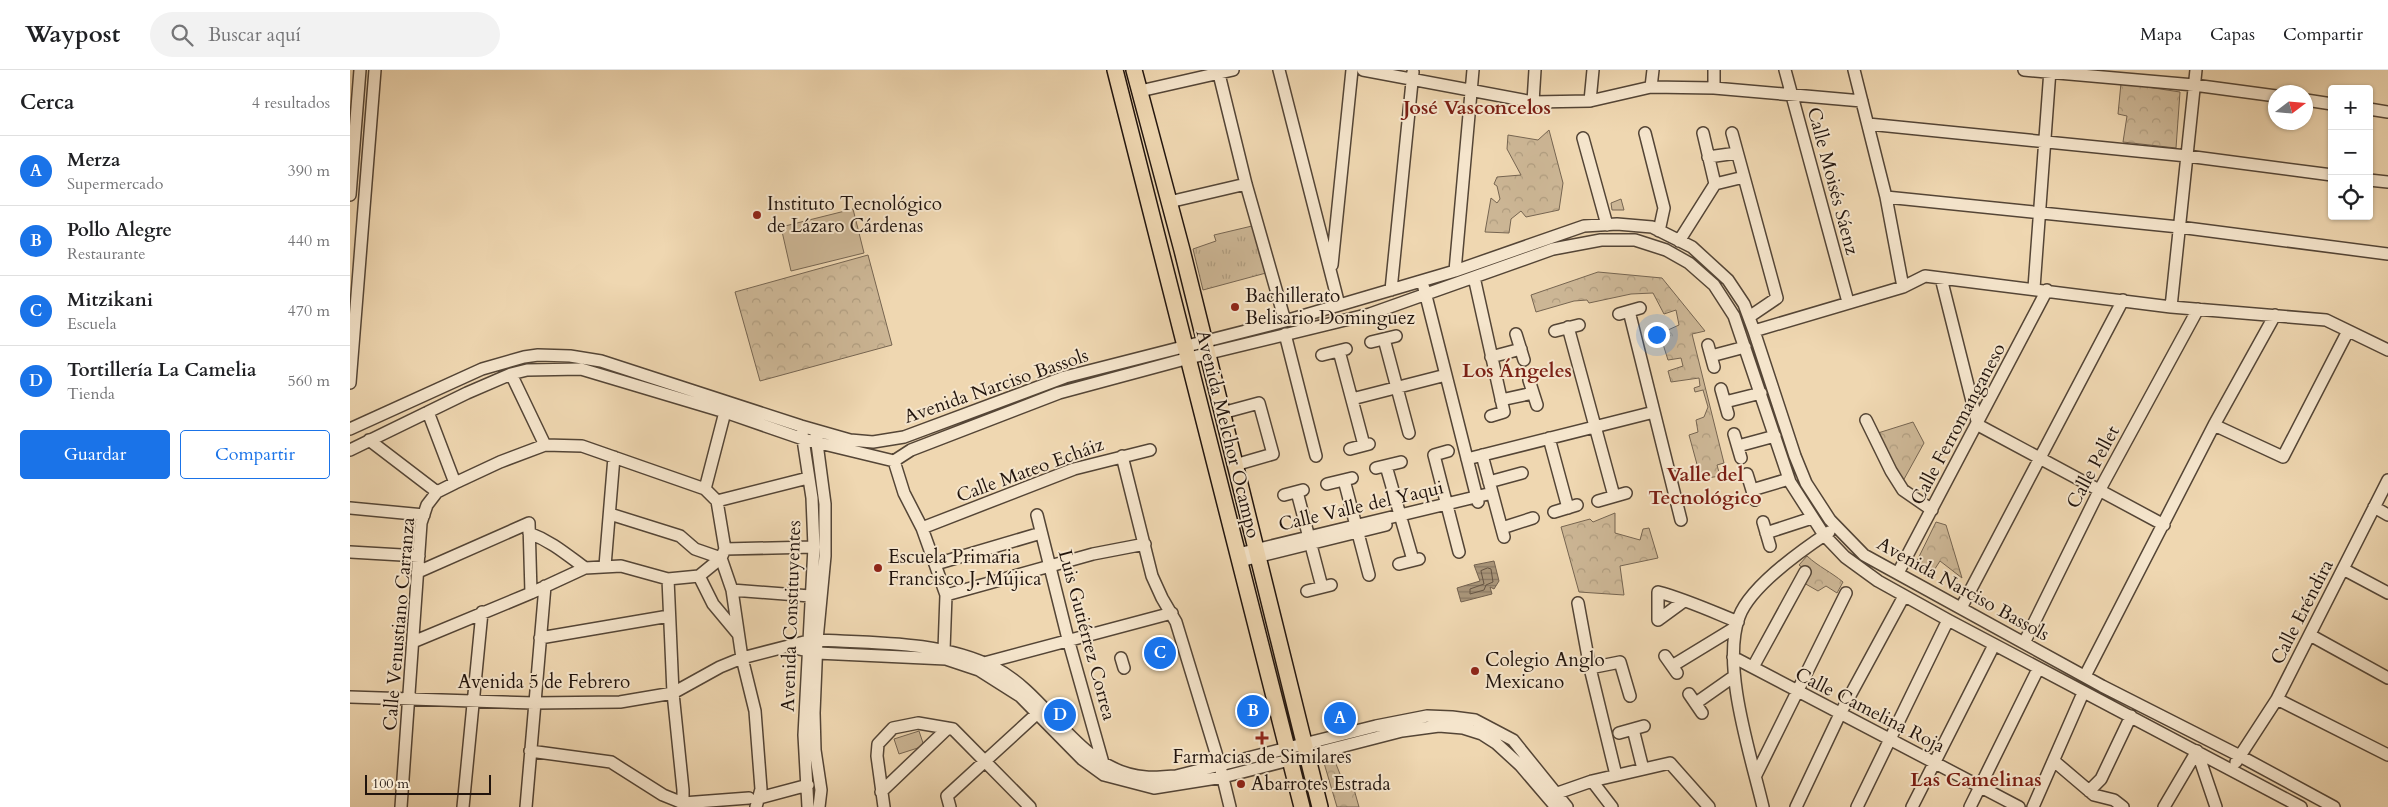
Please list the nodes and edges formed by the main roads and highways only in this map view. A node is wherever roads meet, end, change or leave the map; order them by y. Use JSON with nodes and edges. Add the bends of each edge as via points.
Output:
{"nodes":[{"id":1,"x":1116,"y":70,"type":"edge"},
{"id":2,"x":1134,"y":70,"type":"edge"},
{"id":3,"x":1150,"y":132,"type":"junction"},
{"id":4,"x":1132,"y":136,"type":"junction"},
{"id":5,"x":1302,"y":807,"type":"edge"},
{"id":6,"x":1320,"y":807,"type":"edge"}],
"edges":[{"from":1,"to":4,"type":"main road","name":"Avenida Melchor Ocampo"},
{"from":2,"to":3,"type":"main road","name":"Avenida Melchor Ocampo"},
{"from":3,"to":4,"type":"main road"},
{"from":3,"to":6,"type":"main road","name":"Avenida Melchor Ocampo"},
{"from":4,"to":5,"type":"main road","name":"Avenida Melchor Ocampo"}]}
